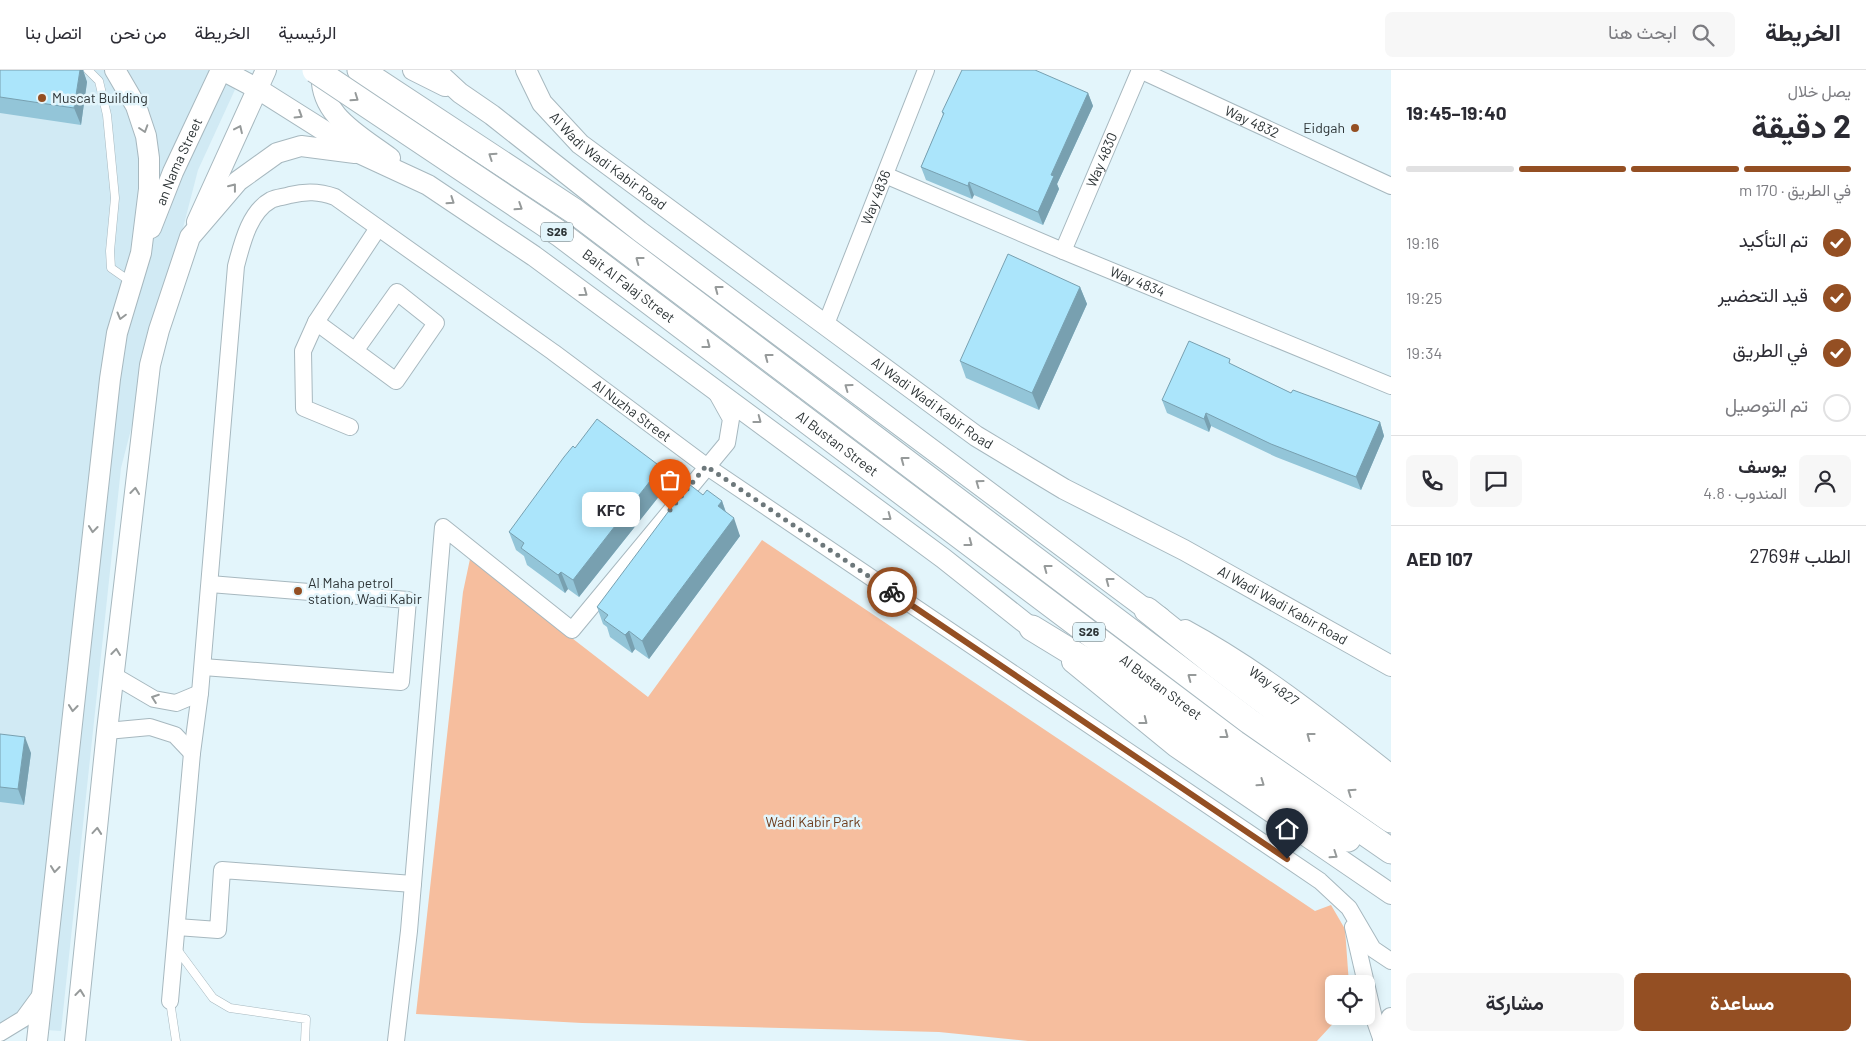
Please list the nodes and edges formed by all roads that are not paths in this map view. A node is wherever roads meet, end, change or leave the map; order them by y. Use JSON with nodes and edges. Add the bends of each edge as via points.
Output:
{"nodes":[{"id":1,"x":88,"y":70,"type":"edge"},
{"id":2,"x":114,"y":70,"type":"edge"},
{"id":3,"x":222,"y":70,"type":"edge"},
{"id":4,"x":266,"y":70,"type":"edge"},
{"id":5,"x":315,"y":70,"type":"edge"},
{"id":6,"x":322,"y":70,"type":"edge"},
{"id":7,"x":360,"y":70,"type":"edge"},
{"id":8,"x":414,"y":70,"type":"edge"},
{"id":9,"x":435,"y":70,"type":"edge"},
{"id":10,"x":526,"y":70,"type":"edge"},
{"id":11,"x":926,"y":70,"type":"edge"},
{"id":12,"x":1140,"y":70,"type":"edge"},
{"id":13,"x":258,"y":89,"type":"junction"},
{"id":14,"x":460,"y":93,"type":"junction"},
{"id":15,"x":361,"y":154,"type":"junction"},
{"id":16,"x":885,"y":175,"type":"junction"},
{"id":17,"x":428,"y":185,"type":"junction"},
{"id":18,"x":1391,"y":186,"type":"edge"},
{"id":19,"x":378,"y":228,"type":"junction"},
{"id":20,"x":190,"y":237,"type":"junction"},
{"id":21,"x":1063,"y":251,"type":"junction"},
{"id":22,"x":140,"y":253,"type":"junction"},
{"id":23,"x":131,"y":282,"type":"junction"},
{"id":24,"x":316,"y":322,"type":"junction"},
{"id":25,"x":826,"y":324,"type":"junction"},
{"id":26,"x":355,"y":351,"type":"junction"},
{"id":27,"x":1391,"y":386,"type":"edge"},
{"id":28,"x":713,"y":387,"type":"junction"},
{"id":29,"x":808,"y":387,"type":"joint"},
{"id":30,"x":790,"y":408,"type":"joint"},
{"id":31,"x":350,"y":428,"type":"dead end"},
{"id":32,"x":706,"y":466,"type":"junction"},
{"id":33,"x":210,"y":584,"type":"junction"},
{"id":34,"x":1147,"y":610,"type":"junction"},
{"id":35,"x":1032,"y":628,"type":"junction"},
{"id":36,"x":1391,"y":666,"type":"edge"},
{"id":37,"x":203,"y":667,"type":"junction"},
{"id":38,"x":113,"y":675,"type":"junction"},
{"id":39,"x":200,"y":693,"type":"junction"},
{"id":40,"x":106,"y":731,"type":"junction"},
{"id":41,"x":192,"y":753,"type":"junction"},
{"id":42,"x":1391,"y":774,"type":"edge"},
{"id":43,"x":1391,"y":797,"type":"edge"},
{"id":44,"x":1391,"y":820,"type":"edge"},
{"id":45,"x":1391,"y":851,"type":"edge"},
{"id":46,"x":1391,"y":857,"type":"edge"},
{"id":47,"x":413,"y":884,"type":"junction"},
{"id":48,"x":1391,"y":894,"type":"edge"},
{"id":49,"x":1349,"y":908,"type":"junction"},
{"id":50,"x":177,"y":927,"type":"junction"},
{"id":51,"x":175,"y":946,"type":"junction"},
{"id":52,"x":1391,"y":961,"type":"edge"},
{"id":53,"x":42,"y":993,"type":"junction"},
{"id":54,"x":170,"y":1001,"type":"joint"},
{"id":55,"x":1391,"y":1018,"type":"edge"},
{"id":56,"x":0,"y":1033,"type":"edge"},
{"id":57,"x":37,"y":1041,"type":"edge"},
{"id":58,"x":75,"y":1041,"type":"edge"},
{"id":59,"x":176,"y":1041,"type":"edge"},
{"id":60,"x":305,"y":1041,"type":"edge"},
{"id":61,"x":396,"y":1041,"type":"edge"},
{"id":62,"x":1382,"y":1041,"type":"edge"}],
"edges":[{"from":1,"to":23,"type":"lane","via":[[99,81],[107,115],[115,198],[111,268]]},
{"from":2,"to":22,"type":"street","one_way":true,"via":[[136,106],[147,144],[149,189]]},
{"from":3,"to":13,"type":"street"},
{"from":3,"to":22,"type":"street","name":"an Nama Street","via":[[173,172]]},
{"from":4,"to":13,"type":"street"},
{"from":5,"to":30,"type":"main road","name":"Bait Al Falaj Street","number":"S26","one_way":true,"bridge":true,"via":[[560,234]]},
{"from":6,"to":17,"type":"street","via":[[321,82],[328,105],[340,122]]},
{"from":29,"to":7,"type":"main road","name":"Bait Al Falaj Street","number":"S26","one_way":true,"via":[[574,211]]},
{"from":8,"to":14,"type":"street"},
{"from":9,"to":14,"type":"street"},
{"from":10,"to":25,"type":"street","name":"Al Wadi Wadi Kabir Road","via":[[542,103],[580,144]]},
{"from":11,"to":16,"type":"street","name":"Way 4836"},
{"from":12,"to":18,"type":"street","name":"Way 4832"},
{"from":12,"to":21,"type":"street","name":"Way 4830"},
{"from":13,"to":15,"type":"street","one_way":true},
{"from":20,"to":13,"type":"street","one_way":true},
{"from":34,"to":14,"type":"street","name":"Way 4827","one_way":true},
{"from":15,"to":17,"type":"street"},
{"from":20,"to":15,"type":"street","one_way":true,"via":[[238,181],[277,153],[301,146]]},
{"from":16,"to":21,"type":"street","name":"Way 4834"},
{"from":16,"to":25,"type":"street","name":"Way 4836"},
{"from":17,"to":28,"type":"street","one_way":true,"via":[[534,256]]},
{"from":19,"to":24,"type":"street"},
{"from":19,"to":32,"type":"street","name":"Al Nuzha Street"},
{"from":19,"to":33,"type":"street","name":"Al Nuzha Street","via":[[335,197],[320,192],[301,192],[272,200],[259,210],[244,235],[236,266]]},
{"from":38,"to":20,"type":"street","one_way":true,"via":[[150,365]]},
{"from":21,"to":27,"type":"street","name":"Way 4834"},
{"from":22,"to":23,"type":"street"},
{"from":23,"to":53,"type":"street","one_way":true,"via":[[117,333],[110,379]]},
{"from":24,"to":26,"type":"street"},
{"from":24,"to":31,"type":"street","via":[[303,351],[304,408]]},
{"from":25,"to":36,"type":"street","name":"Al Wadi Wadi Kabir Road","via":[[984,441],[1064,489],[1184,550]]},
{"from":26,"to":26,"type":"street","via":[[396,381],[436,323],[396,292]]},
{"from":28,"to":32,"type":"street","via":[[731,420],[727,443]]},
{"from":28,"to":35,"type":"street","one_way":true},
{"from":44,"to":29,"type":"main road","name":"Al Bustan Street","number":"S26","one_way":true,"via":[[1248,721]]},
{"from":30,"to":45,"type":"main road","name":"Al Bustan Street","number":"S26","one_way":true,"via":[[1235,743]]},
{"from":32,"to":47,"type":"street","via":[[572,630],[443,527]]},
{"from":32,"to":49,"type":"street","name":"Al Nuzha Street","via":[[1320,881]]},
{"from":33,"to":37,"type":"street"},
{"from":33,"to":37,"type":"street","via":[[408,600],[401,682]]},
{"from":34,"to":42,"type":"street","name":"Way 4827","via":[[1222,650]]},
{"from":43,"to":34,"type":"main road","one_way":true},
{"from":35,"to":46,"type":"main road","one_way":true,"via":[[1114,678],[1307,816],[1357,844]]},
{"from":35,"to":48,"type":"street","one_way":true,"via":[[1176,747]]},
{"from":37,"to":39,"type":"street"},
{"from":39,"to":38,"type":"street","one_way":true,"via":[[176,703],[154,699]]},
{"from":38,"to":40,"type":"street"},
{"from":39,"to":41,"type":"street"},
{"from":40,"to":41,"type":"street","via":[[150,727],[175,735]]},
{"from":58,"to":40,"type":"street","one_way":true},
{"from":41,"to":50,"type":"street"},
{"from":47,"to":50,"type":"street","via":[[222,870],[218,930]]},
{"from":47,"to":61,"type":"street"},
{"from":49,"to":52,"type":"street","name":"Al Nuzha Street","via":[[1372,949]]},
{"from":49,"to":62,"type":"street"},
{"from":50,"to":51,"type":"street"},
{"from":51,"to":54,"type":"street"},
{"from":51,"to":60,"type":"lane","via":[[213,998],[230,1008],[306,1019]]},
{"from":53,"to":56,"type":"street","via":[[23,1019]]},
{"from":53,"to":57,"type":"street"},
{"from":54,"to":59,"type":"lane"},
{"from":55,"to":62,"type":"street"}]}
